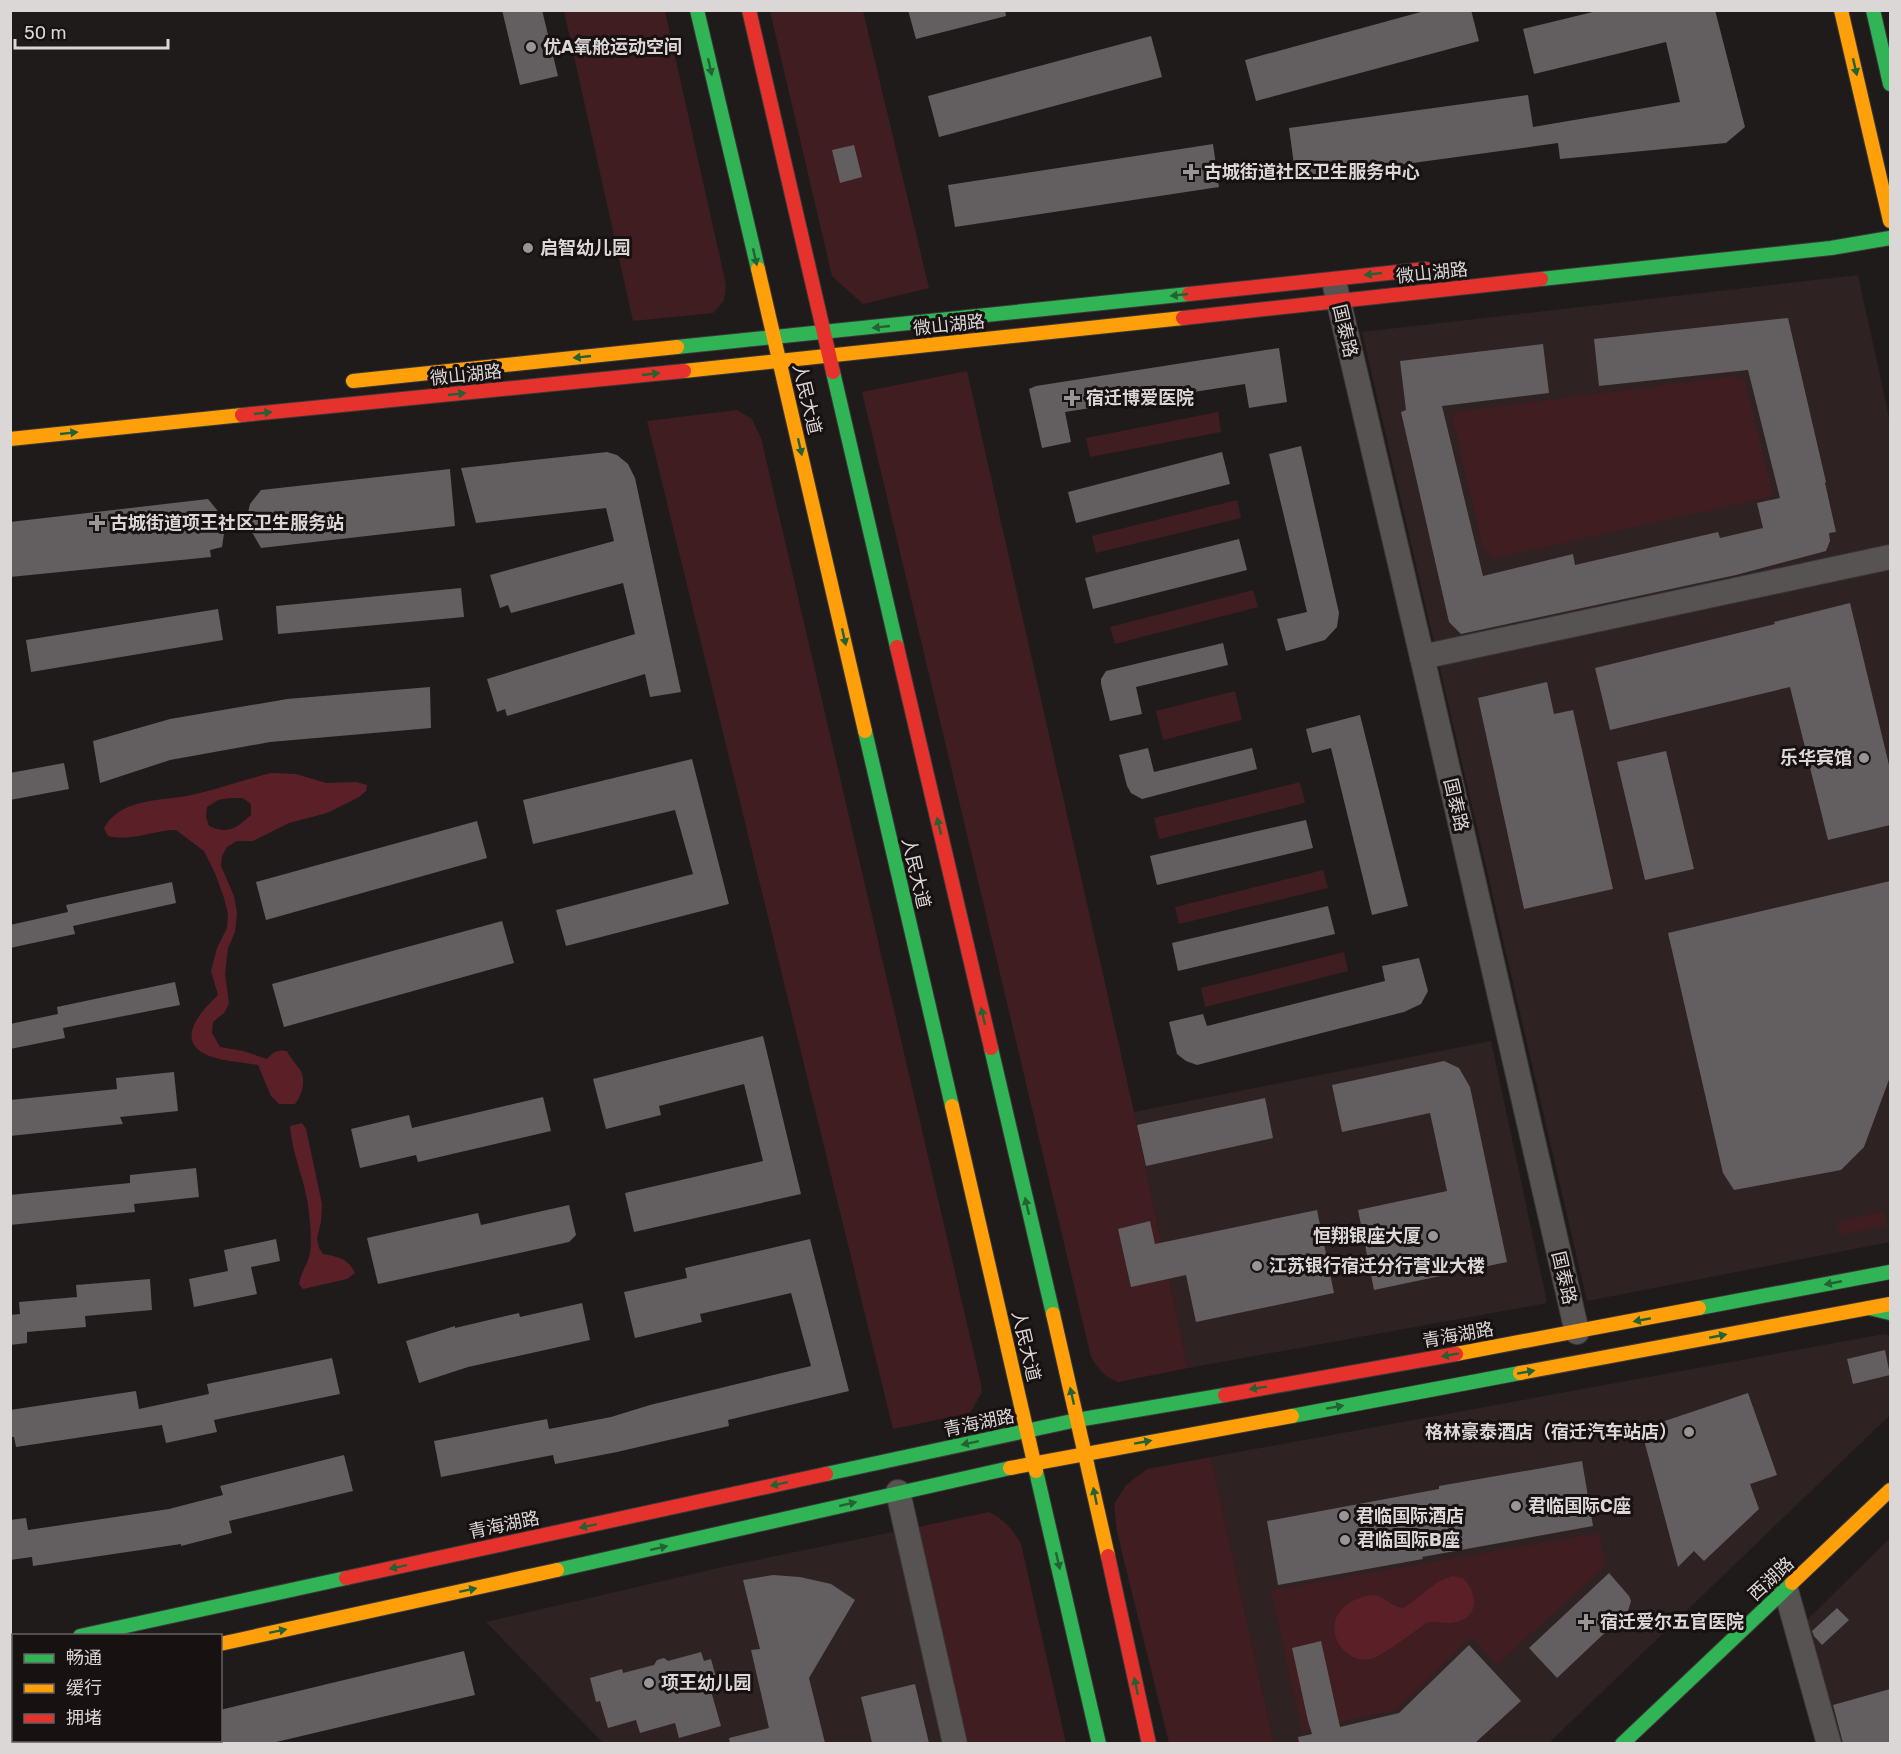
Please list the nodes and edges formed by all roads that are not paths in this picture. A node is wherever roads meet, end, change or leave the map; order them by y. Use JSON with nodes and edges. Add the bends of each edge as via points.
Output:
{"nodes":[{"id":1,"x":697,"y":10,"type":"edge"},
{"id":2,"x":749,"y":10,"type":"edge"},
{"id":3,"x":1841,"y":10,"type":"edge"},
{"id":4,"x":1873,"y":10,"type":"edge"},
{"id":5,"x":1890,"y":84,"type":"edge"},
{"id":6,"x":1890,"y":221,"type":"edge"},
{"id":7,"x":1872,"y":224,"type":"dead end"},
{"id":8,"x":1890,"y":238,"type":"edge"},
{"id":9,"x":1439,"y":268,"type":"dead end"},
{"id":10,"x":1335,"y":290,"type":"junction"},
{"id":11,"x":823,"y":333,"type":"junction"},
{"id":12,"x":775,"y":338,"type":"junction"},
{"id":13,"x":829,"y":356,"type":"junction"},
{"id":14,"x":780,"y":361,"type":"junction"},
{"id":15,"x":340,"y":382,"type":"dead end"},
{"id":16,"x":10,"y":439,"type":"edge"},
{"id":17,"x":1890,"y":557,"type":"edge"},
{"id":18,"x":1422,"y":657,"type":"junction"},
{"id":19,"x":1890,"y":1272,"type":"edge"},
{"id":20,"x":1890,"y":1304,"type":"edge"},
{"id":21,"x":1869,"y":1308,"type":"junction"},
{"id":22,"x":1890,"y":1313,"type":"edge"},
{"id":23,"x":1577,"y":1332,"type":"junction"},
{"id":24,"x":1077,"y":1420,"type":"junction"},
{"id":25,"x":1027,"y":1431,"type":"junction"},
{"id":26,"x":1085,"y":1453,"type":"junction"},
{"id":27,"x":1035,"y":1463,"type":"junction"},
{"id":28,"x":1890,"y":1484,"type":"edge"},
{"id":29,"x":1890,"y":1491,"type":"edge"},
{"id":30,"x":898,"y":1492,"type":"junction"},
{"id":31,"x":1878,"y":1503,"type":"junction"},
{"id":32,"x":1786,"y":1590,"type":"junction"},
{"id":33,"x":85,"y":1634,"type":"edge"},
{"id":34,"x":222,"y":1644,"type":"edge"},
{"id":35,"x":955,"y":1743,"type":"edge"},
{"id":36,"x":1099,"y":1743,"type":"edge"},
{"id":37,"x":1149,"y":1743,"type":"edge"},
{"id":38,"x":1622,"y":1743,"type":"edge"},
{"id":39,"x":1829,"y":1743,"type":"edge"}],
"edges":[{"from":1,"to":12,"type":"main road","name":"人民大道","one_way":true},
{"from":2,"to":11,"type":"main road","name":"人民大道"},
{"from":3,"to":6,"type":"main road","one_way":true},
{"from":4,"to":5,"type":"main road"},
{"from":6,"to":7,"type":"main road"},
{"from":8,"to":10,"type":"main road","name":"微山湖路","via":[[1840,247]]},
{"from":9,"to":10,"type":"main road","name":"微山湖路","one_way":true},
{"from":10,"to":11,"type":"main road","name":"微山湖路","one_way":true},
{"from":10,"to":13,"type":"main road","name":"微山湖路"},
{"from":10,"to":18,"type":"street","name":"国泰路"},
{"from":11,"to":12,"type":"main road","name":"微山湖路"},
{"from":11,"to":13,"type":"main road","name":"人民大道"},
{"from":12,"to":14,"type":"main road","name":"人民大道"},
{"from":12,"to":15,"type":"main road","name":"微山湖路","one_way":true},
{"from":13,"to":14,"type":"main road","name":"微山湖路"},
{"from":24,"to":13,"type":"main road","name":"人民大道","one_way":true},
{"from":16,"to":14,"type":"main road","name":"微山湖路","one_way":true},
{"from":14,"to":25,"type":"main road","name":"人民大道","one_way":true},
{"from":17,"to":18,"type":"street"},
{"from":18,"to":23,"type":"street","name":"国泰路"},
{"from":19,"to":23,"type":"main road","name":"青海湖路","one_way":true},
{"from":20,"to":21,"type":"main road"},
{"from":21,"to":22,"type":"main road"},
{"from":26,"to":21,"type":"main road","one_way":true},
{"from":23,"to":24,"type":"main road","name":"青海湖路","one_way":true},
{"from":24,"to":25,"type":"main road","name":"青海湖路"},
{"from":24,"to":26,"type":"main road","name":"人民大道"},
{"from":25,"to":27,"type":"main road","name":"人民大道"},
{"from":25,"to":33,"type":"main road","name":"青海湖路","one_way":true},
{"from":26,"to":27,"type":"main road"},
{"from":37,"to":26,"type":"main road","name":"人民大道","one_way":true},
{"from":27,"to":30,"type":"main road"},
{"from":27,"to":36,"type":"main road","name":"人民大道","one_way":true},
{"from":28,"to":31,"type":"main road"},
{"from":29,"to":31,"type":"main road"},
{"from":34,"to":30,"type":"main road","one_way":true},
{"from":30,"to":35,"type":"street"},
{"from":31,"to":32,"type":"main road","name":"西湖路"},
{"from":32,"to":38,"type":"main road","name":"西湖路"},
{"from":32,"to":39,"type":"street"}]}
